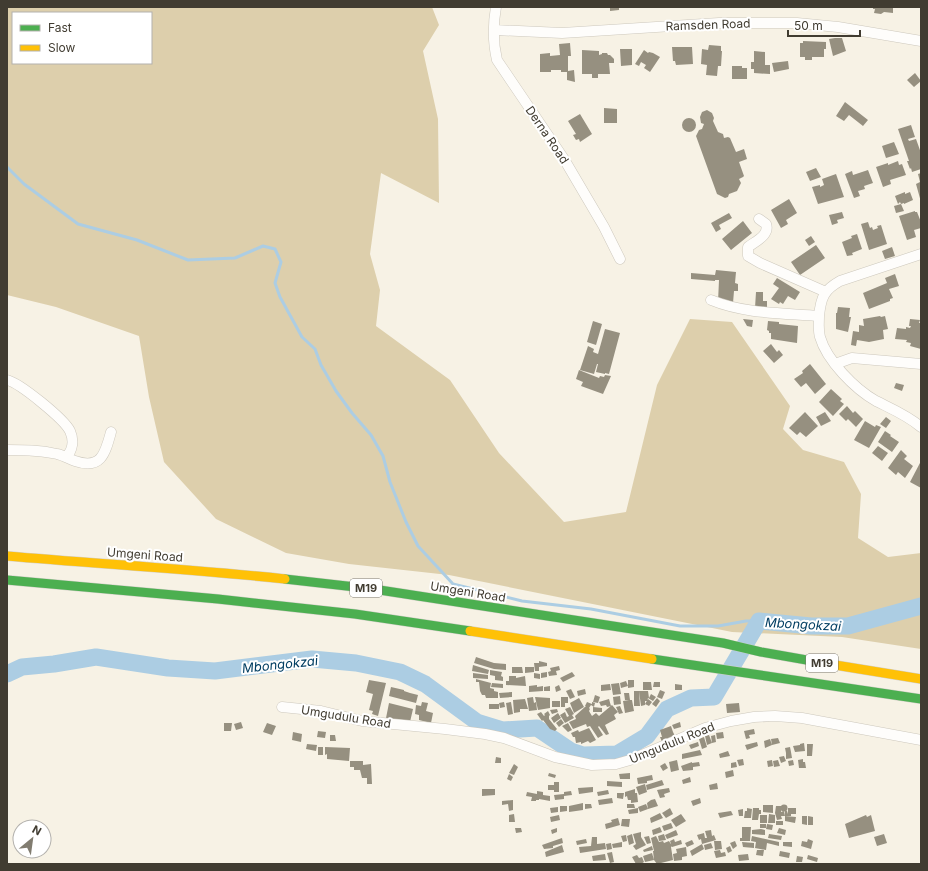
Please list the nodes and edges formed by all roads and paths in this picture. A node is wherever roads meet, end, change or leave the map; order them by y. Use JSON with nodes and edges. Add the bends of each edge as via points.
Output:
{"nodes":[{"id":1,"x":496,"y":7,"type":"edge"},
{"id":2,"x":494,"y":30,"type":"junction"},
{"id":3,"x":921,"y":41,"type":"edge"},
{"id":4,"x":758,"y":219,"type":"dead end"},
{"id":5,"x":921,"y":254,"type":"edge"},
{"id":6,"x":620,"y":259,"type":"dead end"},
{"id":7,"x":826,"y":292,"type":"junction"},
{"id":8,"x":711,"y":300,"type":"dead end"},
{"id":9,"x":819,"y":316,"type":"junction"},
{"id":10,"x":836,"y":364,"type":"junction"},
{"id":11,"x":921,"y":364,"type":"edge"},
{"id":12,"x":7,"y":380,"type":"edge"},
{"id":13,"x":921,"y":427,"type":"edge"},
{"id":14,"x":111,"y":432,"type":"dead end"},
{"id":15,"x":7,"y":450,"type":"edge"},
{"id":16,"x":66,"y":458,"type":"junction"},
{"id":17,"x":7,"y":556,"type":"edge"},
{"id":18,"x":7,"y":580,"type":"edge"},
{"id":19,"x":921,"y":679,"type":"edge"},
{"id":20,"x":921,"y":699,"type":"edge"},
{"id":21,"x":282,"y":707,"type":"dead end"},
{"id":22,"x":921,"y":740,"type":"edge"}],
"edges":[{"from":1,"to":2,"type":"street","name":"Derna Road"},
{"from":2,"to":3,"type":"street","name":"Ramsden Road","via":[[562,33],[719,23],[798,23]]},
{"from":2,"to":6,"type":"street","name":"Derna Road","via":[[497,60],[564,159],[604,226]]},
{"from":4,"to":7,"type":"street","via":[[766,224],[767,230],[748,247],[748,256]]},
{"from":5,"to":7,"type":"street","via":[[840,281]]},
{"from":7,"to":9,"type":"street"},
{"from":8,"to":9,"type":"street","via":[[742,309]]},
{"from":9,"to":10,"type":"street","via":[[819,335]]},
{"from":10,"to":11,"type":"street","via":[[852,358]]},
{"from":10,"to":13,"type":"street","via":[[860,391],[905,415]]},
{"from":12,"to":16,"type":"street","via":[[24,389],[68,428],[72,437],[72,447]]},
{"from":14,"to":16,"type":"street","via":[[107,448],[100,460],[85,464]]},
{"from":15,"to":16,"type":"street","via":[[39,450]]},
{"from":17,"to":19,"type":"highway","name":"Umgeni Road","number":"M19","via":[[221,572],[373,589],[723,643]]},
{"from":18,"to":20,"type":"highway","number":"M19","via":[[355,614]]},
{"from":21,"to":22,"type":"street","name":"Umgudulu Road","via":[[321,711],[362,721],[485,734],[504,738],[555,757],[592,765],[616,764],[630,760],[705,728],[754,717],[802,718]]}]}
